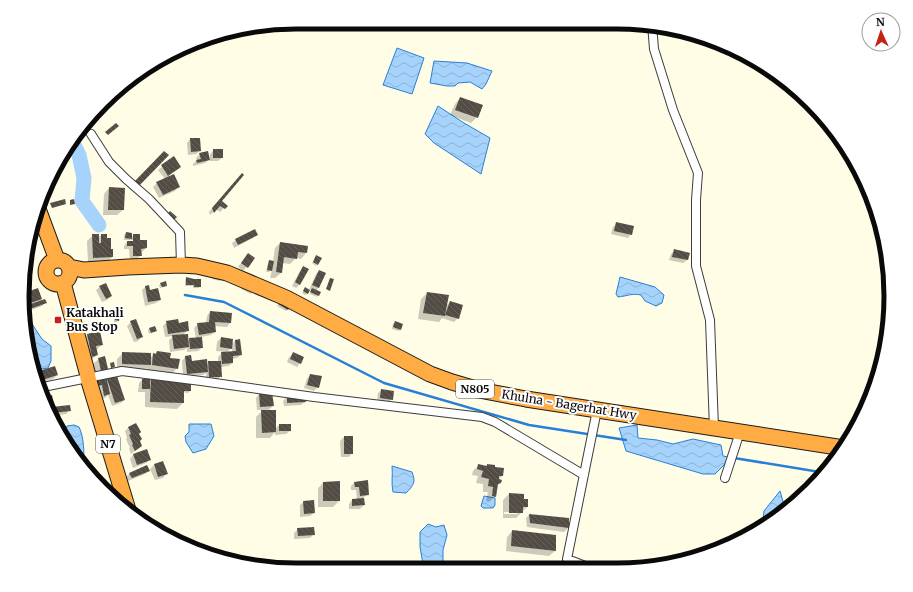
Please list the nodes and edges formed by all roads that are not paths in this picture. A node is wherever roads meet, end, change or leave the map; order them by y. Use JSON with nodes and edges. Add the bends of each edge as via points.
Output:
{"nodes":[{"id":1,"x":653,"y":31,"type":"edge"},
{"id":2,"x":91,"y":134,"type":"dead end"},
{"id":3,"x":41,"y":217,"type":"edge"},
{"id":4,"x":39,"y":224,"type":"edge"},
{"id":5,"x":181,"y":265,"type":"junction"},
{"id":6,"x":61,"y":272,"type":"junction"},
{"id":7,"x":88,"y":378,"type":"junction"},
{"id":8,"x":46,"y":389,"type":"edge"},
{"id":9,"x":597,"y":410,"type":"junction"},
{"id":10,"x":714,"y":428,"type":"junction"},
{"id":11,"x":740,"y":432,"type":"junction"},
{"id":12,"x":837,"y":447,"type":"edge"},
{"id":13,"x":584,"y":476,"type":"junction"},
{"id":14,"x":726,"y":478,"type":"dead end"},
{"id":15,"x":125,"y":502,"type":"edge"},
{"id":16,"x":577,"y":563,"type":"edge"}],
"edges":[{"from":1,"to":10,"type":"street","via":[[654,49],[673,110],[698,173],[696,266],[710,320]]},
{"from":2,"to":5,"type":"street","via":[[109,162],[180,232]]},
{"from":3,"to":6,"type":"highway"},
{"from":4,"to":6,"type":"highway"},
{"from":5,"to":6,"type":"highway","name":"Khulna - Bagerhat Hwy","number":"N805","via":[[128,266]]},
{"from":5,"to":9,"type":"highway","name":"Khulna - Bagerhat Hwy","number":"N805","via":[[227,273],[286,298],[430,374],[452,382],[486,392]]},
{"from":6,"to":7,"type":"highway"},
{"from":7,"to":8,"type":"street"},
{"from":7,"to":13,"type":"street","via":[[122,371],[482,417],[495,422]]},
{"from":7,"to":15,"type":"highway","number":"N7"},
{"from":9,"to":10,"type":"highway","name":"Khulna - Bagerhat Hwy","number":"N805"},
{"from":9,"to":13,"type":"street"},
{"from":10,"to":11,"type":"highway","name":"Khulna - Bagerhat Hwy","number":"N805"},
{"from":11,"to":12,"type":"highway","name":"Khulna - Bagerhat Hwy","number":"N805"},
{"from":11,"to":14,"type":"street"},
{"from":13,"to":16,"type":"street","via":[[567,559]]}]}
